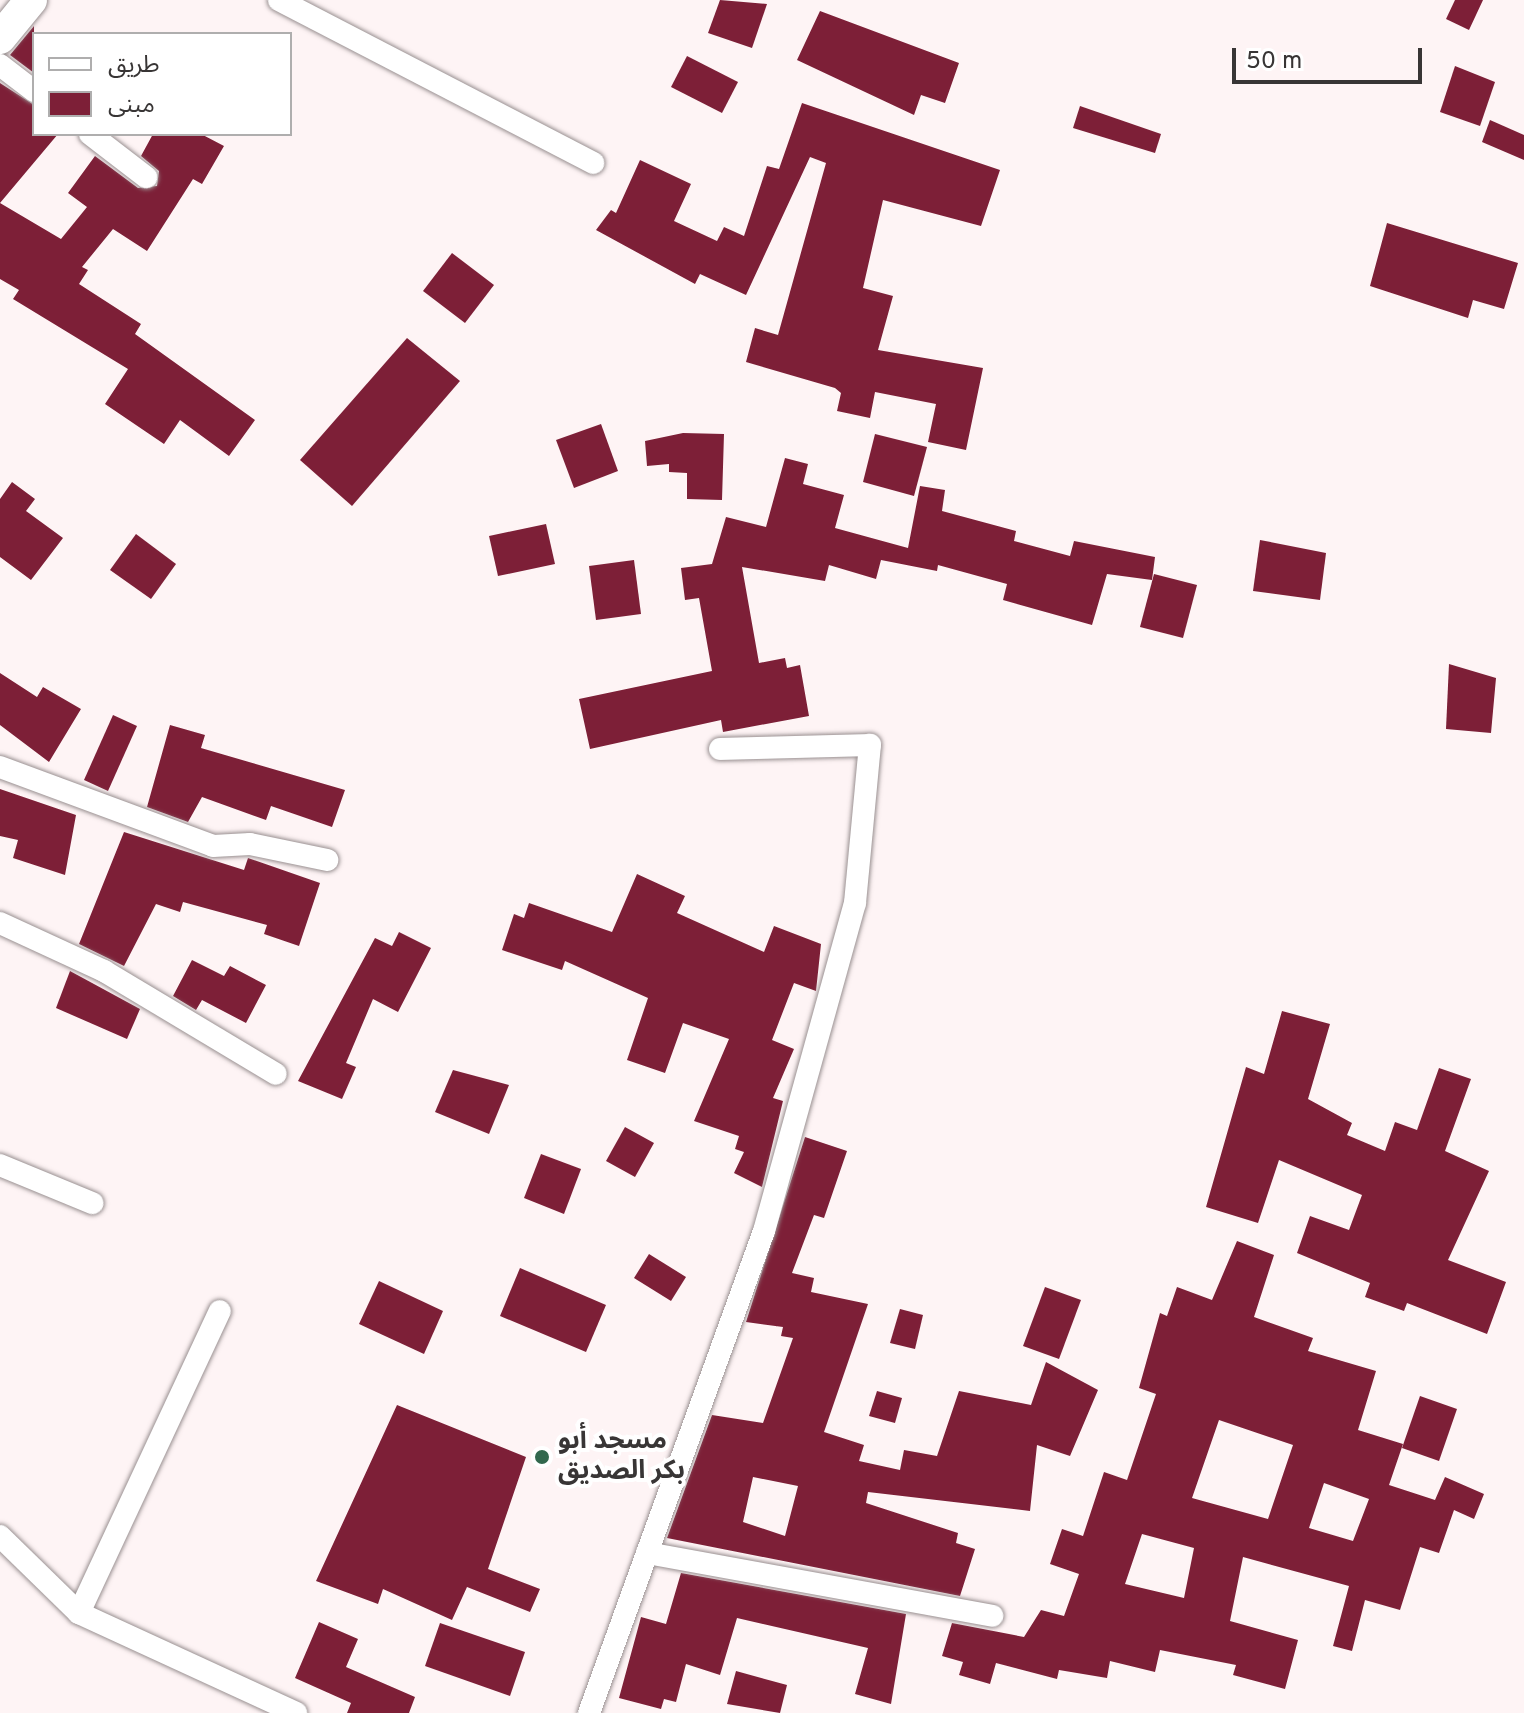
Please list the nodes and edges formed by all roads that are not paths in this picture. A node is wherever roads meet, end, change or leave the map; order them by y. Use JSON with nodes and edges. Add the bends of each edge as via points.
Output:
{"nodes":[{"id":1,"x":31,"y":0,"type":"edge"},
{"id":2,"x":279,"y":0,"type":"edge"},
{"id":3,"x":0,"y":38,"type":"edge"},
{"id":4,"x":0,"y":65,"type":"edge"},
{"id":5,"x":32,"y":89,"type":"edge"},
{"id":6,"x":93,"y":136,"type":"edge"},
{"id":7,"x":593,"y":163,"type":"dead end"},
{"id":8,"x":146,"y":177,"type":"dead end"},
{"id":9,"x":720,"y":749,"type":"dead end"},
{"id":10,"x":0,"y":767,"type":"edge"},
{"id":11,"x":327,"y":860,"type":"dead end"},
{"id":12,"x":0,"y":923,"type":"edge"},
{"id":13,"x":276,"y":1074,"type":"dead end"},
{"id":14,"x":0,"y":1165,"type":"edge"},
{"id":15,"x":92,"y":1203,"type":"dead end"},
{"id":16,"x":220,"y":1311,"type":"dead end"},
{"id":17,"x":0,"y":1536,"type":"edge"},
{"id":18,"x":647,"y":1553,"type":"junction"},
{"id":19,"x":79,"y":1613,"type":"junction"},
{"id":20,"x":992,"y":1616,"type":"dead end"},
{"id":21,"x":296,"y":1713,"type":"edge"},
{"id":22,"x":589,"y":1713,"type":"edge"}],
"edges":[{"from":1,"to":3,"type":"main road"},
{"from":2,"to":7,"type":"street"},
{"from":4,"to":5,"type":"street"},
{"from":6,"to":8,"type":"street"},
{"from":9,"to":18,"type":"street","via":[[870,745],[855,903],[764,1231]]},
{"from":10,"to":11,"type":"street","via":[[213,846],[250,844]]},
{"from":12,"to":13,"type":"street","via":[[104,971]]},
{"from":14,"to":15,"type":"street"},
{"from":16,"to":19,"type":"street"},
{"from":17,"to":19,"type":"street"},
{"from":18,"to":20,"type":"street"},
{"from":18,"to":22,"type":"street"},
{"from":19,"to":21,"type":"street"}]}
